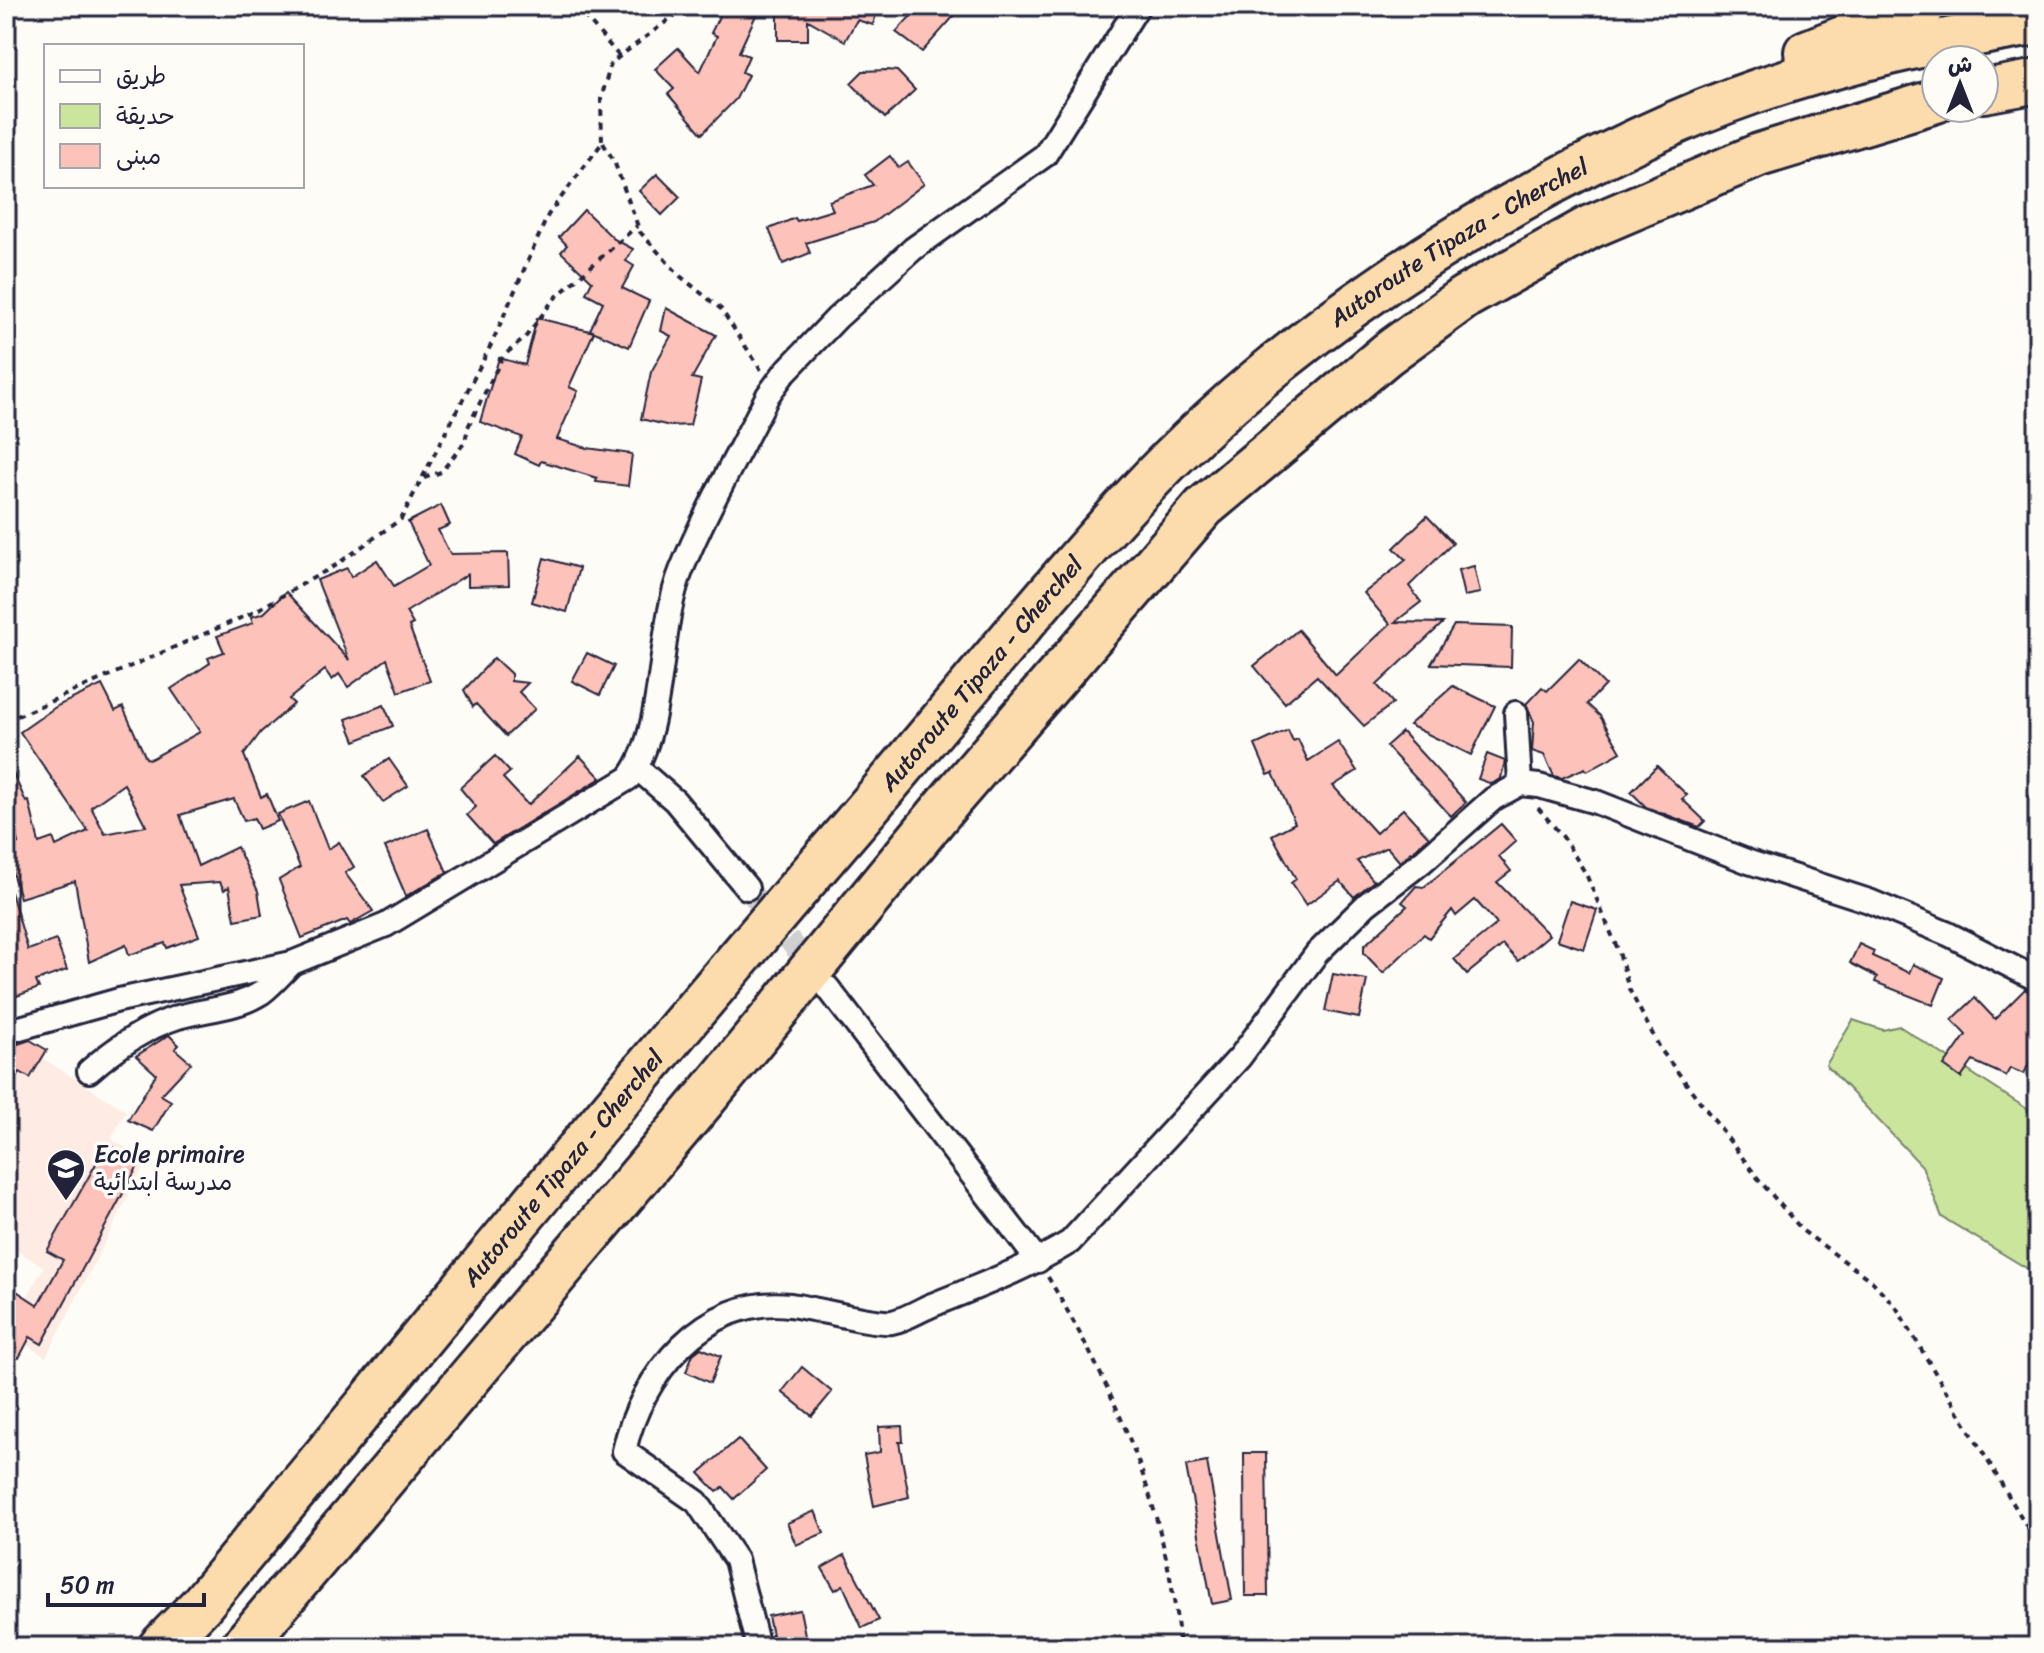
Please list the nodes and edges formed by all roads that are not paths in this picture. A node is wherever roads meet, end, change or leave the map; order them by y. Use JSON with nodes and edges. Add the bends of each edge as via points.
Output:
{"nodes":[{"id":1,"x":1138,"y":6,"type":"edge"},
{"id":2,"x":1924,"y":6,"type":"edge"},
{"id":3,"x":2038,"y":23,"type":"edge"},
{"id":4,"x":2038,"y":81,"type":"edge"},
{"id":5,"x":2000,"y":88,"type":"edge"},
{"id":6,"x":1920,"y":106,"type":"edge"},
{"id":7,"x":1678,"y":121,"type":"junction"},
{"id":8,"x":1516,"y":713,"type":"dead end"},
{"id":9,"x":637,"y":768,"type":"junction"},
{"id":10,"x":1520,"y":784,"type":"junction"},
{"id":11,"x":747,"y":888,"type":"tunnel mouth"},
{"id":12,"x":292,"y":963,"type":"junction"},
{"id":13,"x":2038,"y":980,"type":"edge"},
{"id":14,"x":828,"y":988,"type":"tunnel mouth"},
{"id":15,"x":6,"y":1032,"type":"edge"},
{"id":16,"x":89,"y":1071,"type":"dead end"},
{"id":17,"x":1038,"y":1261,"type":"junction"},
{"id":18,"x":160,"y":1647,"type":"edge"},
{"id":19,"x":242,"y":1647,"type":"edge"},
{"id":20,"x":758,"y":1647,"type":"edge"}],
"edges":[{"from":1,"to":9,"type":"street","via":[[1045,155],[913,249],[837,318],[773,389],[680,572],[660,654],[656,702]]},
{"from":2,"to":7,"type":"highway","via":[[1778,63]]},
{"from":3,"to":7,"type":"highway","name":"Autoroute Tipaza - Cherchel","via":[[1898,50]]},
{"from":4,"to":5,"type":"highway"},
{"from":6,"to":19,"type":"highway","name":"Autoroute Tipaza - Cherchel","via":[[1759,155],[1590,227],[1465,297],[1204,507],[952,798]]},
{"from":7,"to":18,"type":"highway","name":"Autoroute Tipaza - Cherchel","via":[[1469,228],[1353,307],[1248,389],[1137,493],[729,969],[201,1605]]},
{"from":8,"to":10,"type":"street"},
{"from":9,"to":11,"type":"street","via":[[675,801]]},
{"from":9,"to":12,"type":"street","via":[[629,778],[386,925]]},
{"from":10,"to":13,"type":"street","via":[[1596,802],[1749,862],[1869,901]]},
{"from":10,"to":17,"type":"street","via":[[1493,799],[1317,953],[1240,1057],[1070,1242]]},
{"from":12,"to":15,"type":"street","via":[[119,1000]]},
{"from":12,"to":16,"type":"street","via":[[261,992],[147,1030]]},
{"from":14,"to":17,"type":"street"},
{"from":17,"to":20,"type":"street","via":[[892,1322],[787,1304],[737,1307],[682,1343],[648,1387],[631,1417],[624,1451],[697,1502],[736,1560]]}]}
